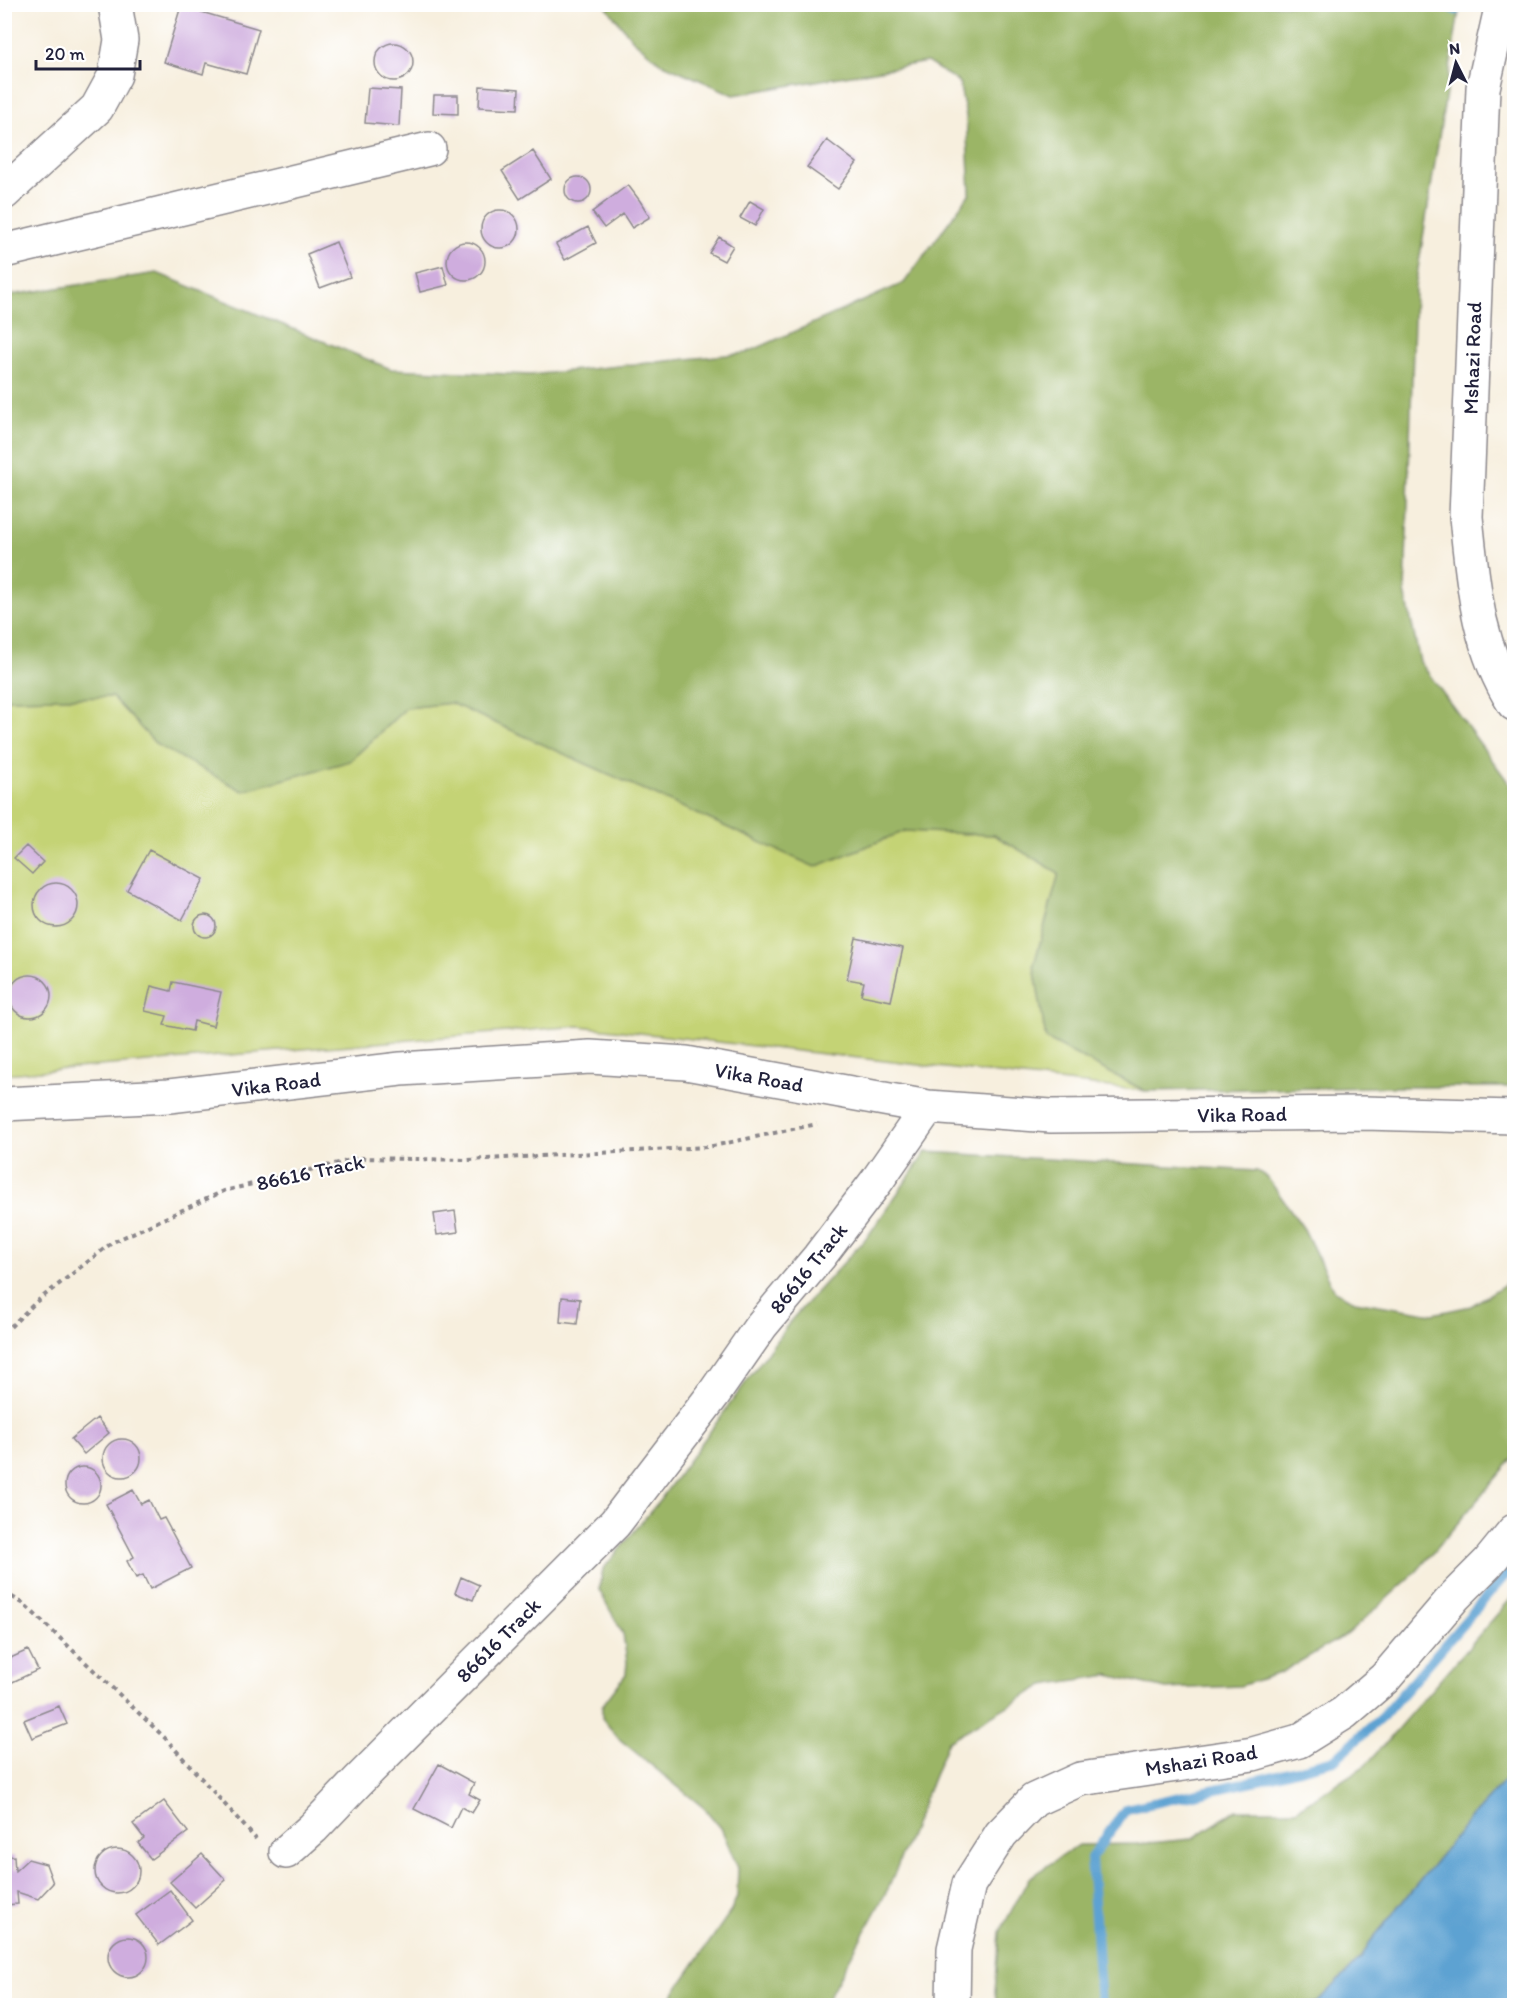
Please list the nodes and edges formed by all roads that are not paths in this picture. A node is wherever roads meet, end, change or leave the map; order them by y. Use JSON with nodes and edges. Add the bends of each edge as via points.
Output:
{"nodes":[{"id":1,"x":115,"y":4,"type":"edge"},
{"id":2,"x":1502,"y":4,"type":"edge"},
{"id":3,"x":429,"y":149,"type":"dead end"},
{"id":4,"x":4,"y":193,"type":"edge"},
{"id":5,"x":4,"y":251,"type":"edge"},
{"id":6,"x":1515,"y":704,"type":"edge"},
{"id":7,"x":4,"y":1104,"type":"edge"},
{"id":8,"x":928,"y":1107,"type":"junction"},
{"id":9,"x":1515,"y":1117,"type":"edge"},
{"id":10,"x":1515,"y":1531,"type":"edge"},
{"id":11,"x":286,"y":1852,"type":"road end"},
{"id":12,"x":953,"y":2006,"type":"edge"}],
"edges":[{"from":1,"to":4,"type":"street","via":[[122,40],[115,75],[97,108]]},
{"from":2,"to":6,"type":"street","name":"Mshazi Road","via":[[1483,88],[1466,517],[1473,586],[1486,648]]},
{"from":3,"to":5,"type":"street"},
{"from":7,"to":8,"type":"street","name":"Vika Road","via":[[170,1096],[401,1069],[590,1057],[686,1063]]},
{"from":8,"to":9,"type":"street","name":"Vika Road","via":[[1051,1116],[1364,1113]]},
{"from":8,"to":11,"type":"street","name":"86616 Track","via":[[868,1192],[760,1326],[713,1395],[615,1523]]},
{"from":10,"to":12,"type":"street","name":"Mshazi Road","via":[[1384,1678],[1344,1713],[1299,1742],[1253,1754],[1080,1779],[1034,1800],[1000,1834],[969,1884],[954,1949]]}]}
